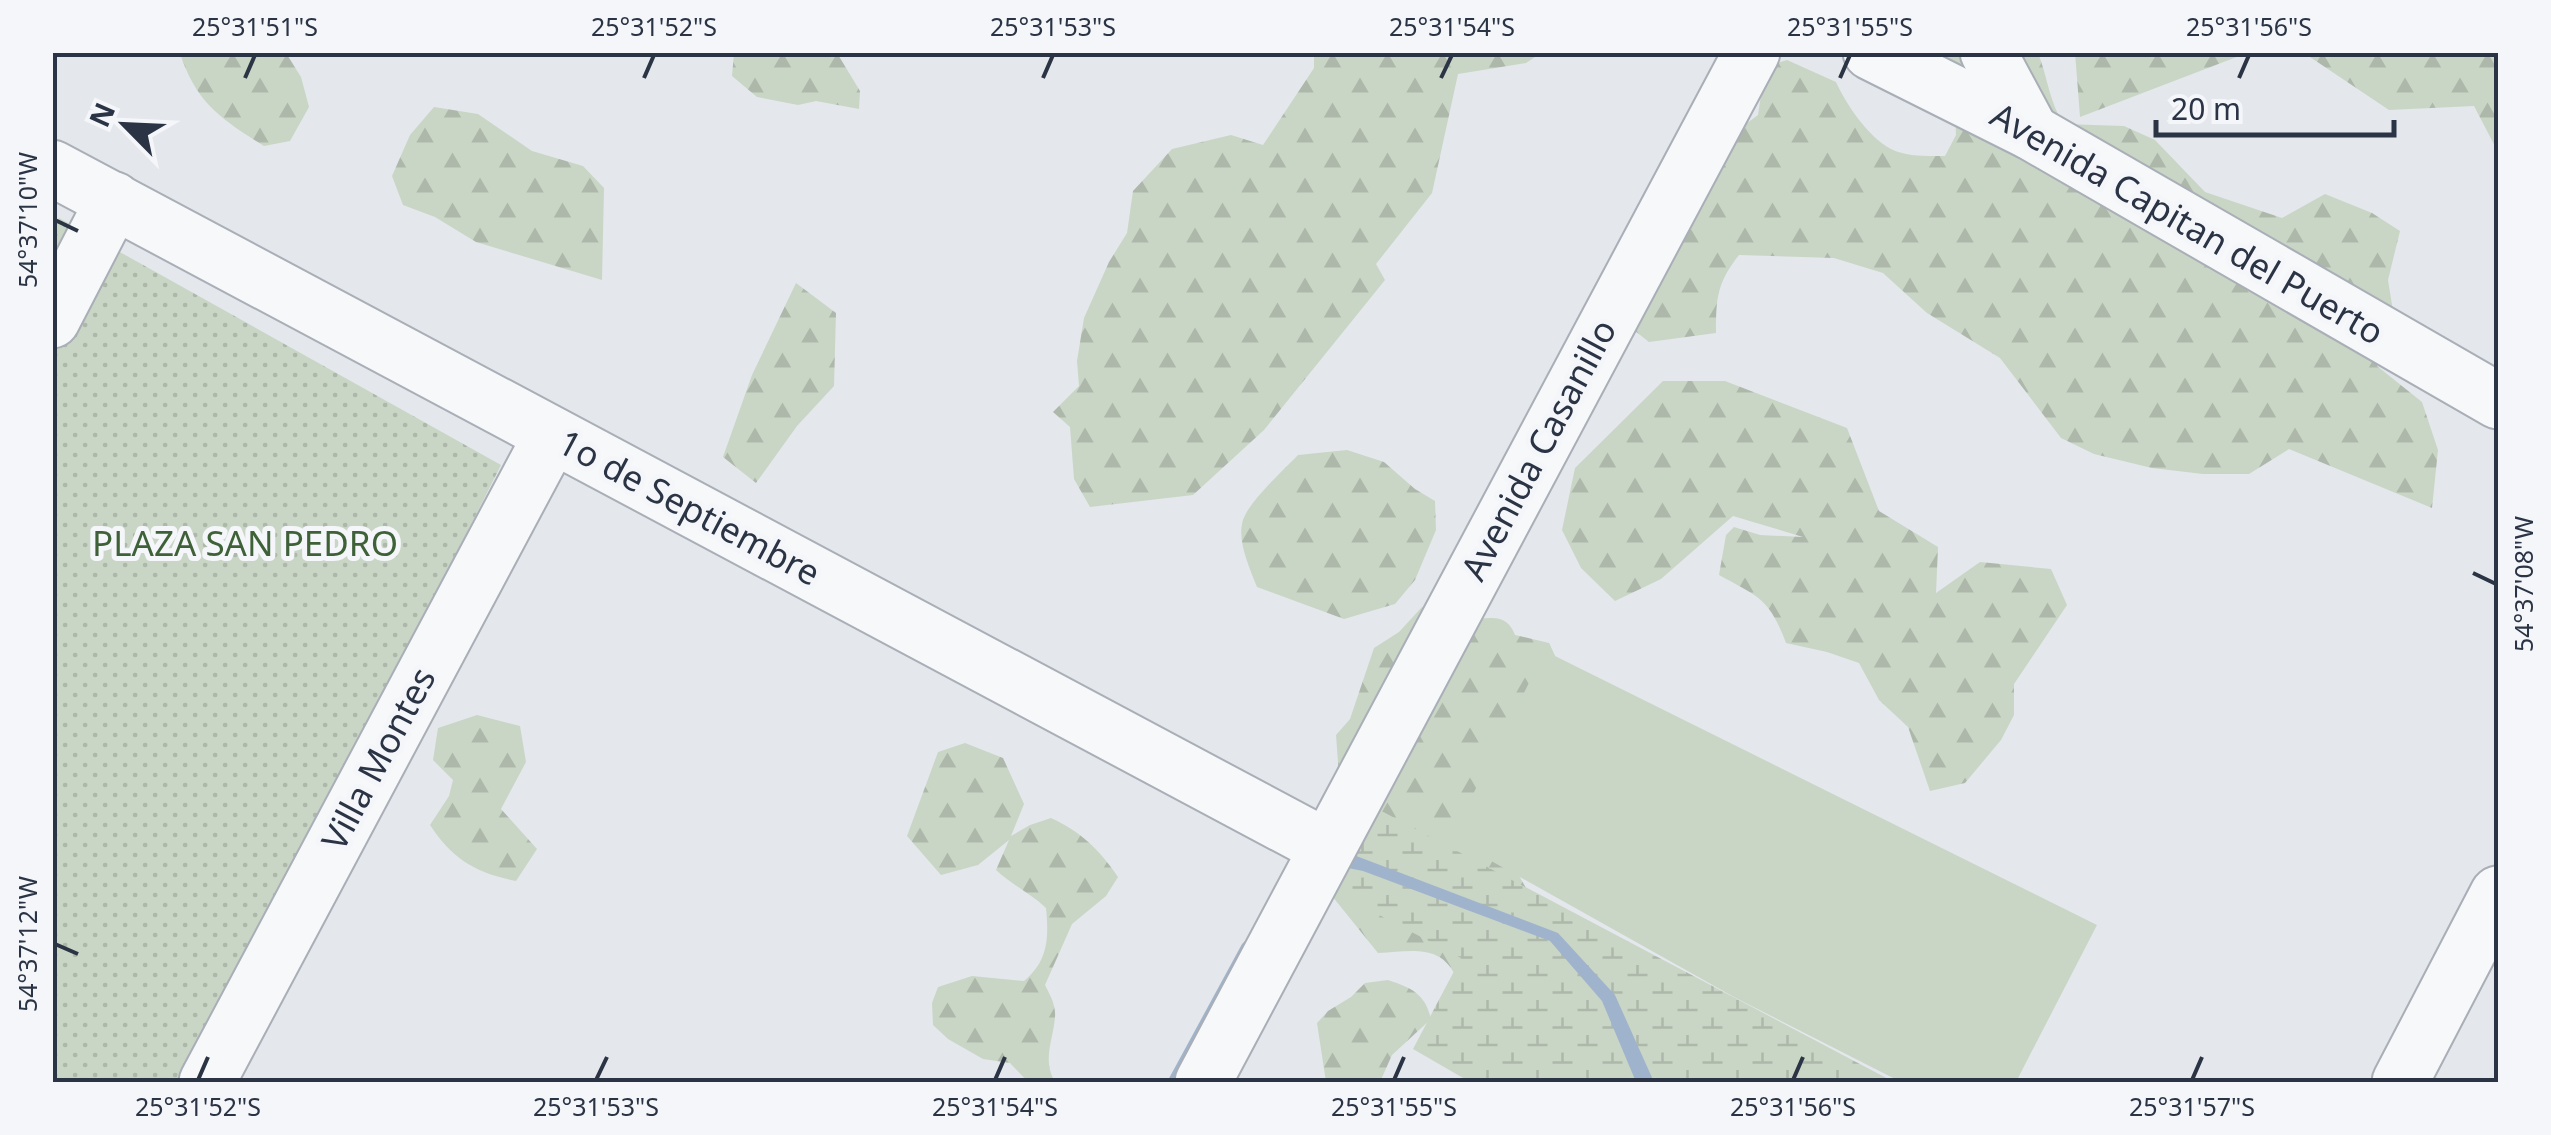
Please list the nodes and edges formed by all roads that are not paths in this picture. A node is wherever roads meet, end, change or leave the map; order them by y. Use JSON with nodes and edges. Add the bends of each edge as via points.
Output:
{"nodes":[{"id":1,"x":1752,"y":52,"type":"edge"},
{"id":2,"x":1871,"y":52,"type":"edge"},
{"id":3,"x":1988,"y":52,"type":"edge"},
{"id":4,"x":2031,"y":132,"type":"junction"},
{"id":5,"x":52,"y":168,"type":"edge"},
{"id":6,"x":114,"y":200,"type":"junction"},
{"id":7,"x":52,"y":320,"type":"edge"},
{"id":8,"x":2498,"y":401,"type":"edge"},
{"id":9,"x":552,"y":435,"type":"junction"},
{"id":10,"x":1326,"y":847,"type":"junction"},
{"id":11,"x":2498,"y":894,"type":"edge"},
{"id":12,"x":206,"y":1082,"type":"edge"},
{"id":13,"x":1203,"y":1082,"type":"edge"},
{"id":14,"x":2400,"y":1082,"type":"edge"}],
"edges":[{"from":1,"to":10,"type":"street","name":"Avenida Casanillo"},
{"from":2,"to":4,"type":"street","name":"Avenida Capitan del Puerto"},
{"from":3,"to":4,"type":"street"},
{"from":4,"to":8,"type":"street","name":"Avenida Capitan del Puerto"},
{"from":5,"to":6,"type":"street","name":"1o de Septiembre"},
{"from":6,"to":7,"type":"street"},
{"from":6,"to":9,"type":"street","name":"1o de Septiembre"},
{"from":9,"to":10,"type":"street","name":"1o de Septiembre"},
{"from":9,"to":12,"type":"street","name":"Villa Montes"},
{"from":10,"to":13,"type":"street","name":"Avenida Casanillo"},
{"from":11,"to":14,"type":"street"}]}
